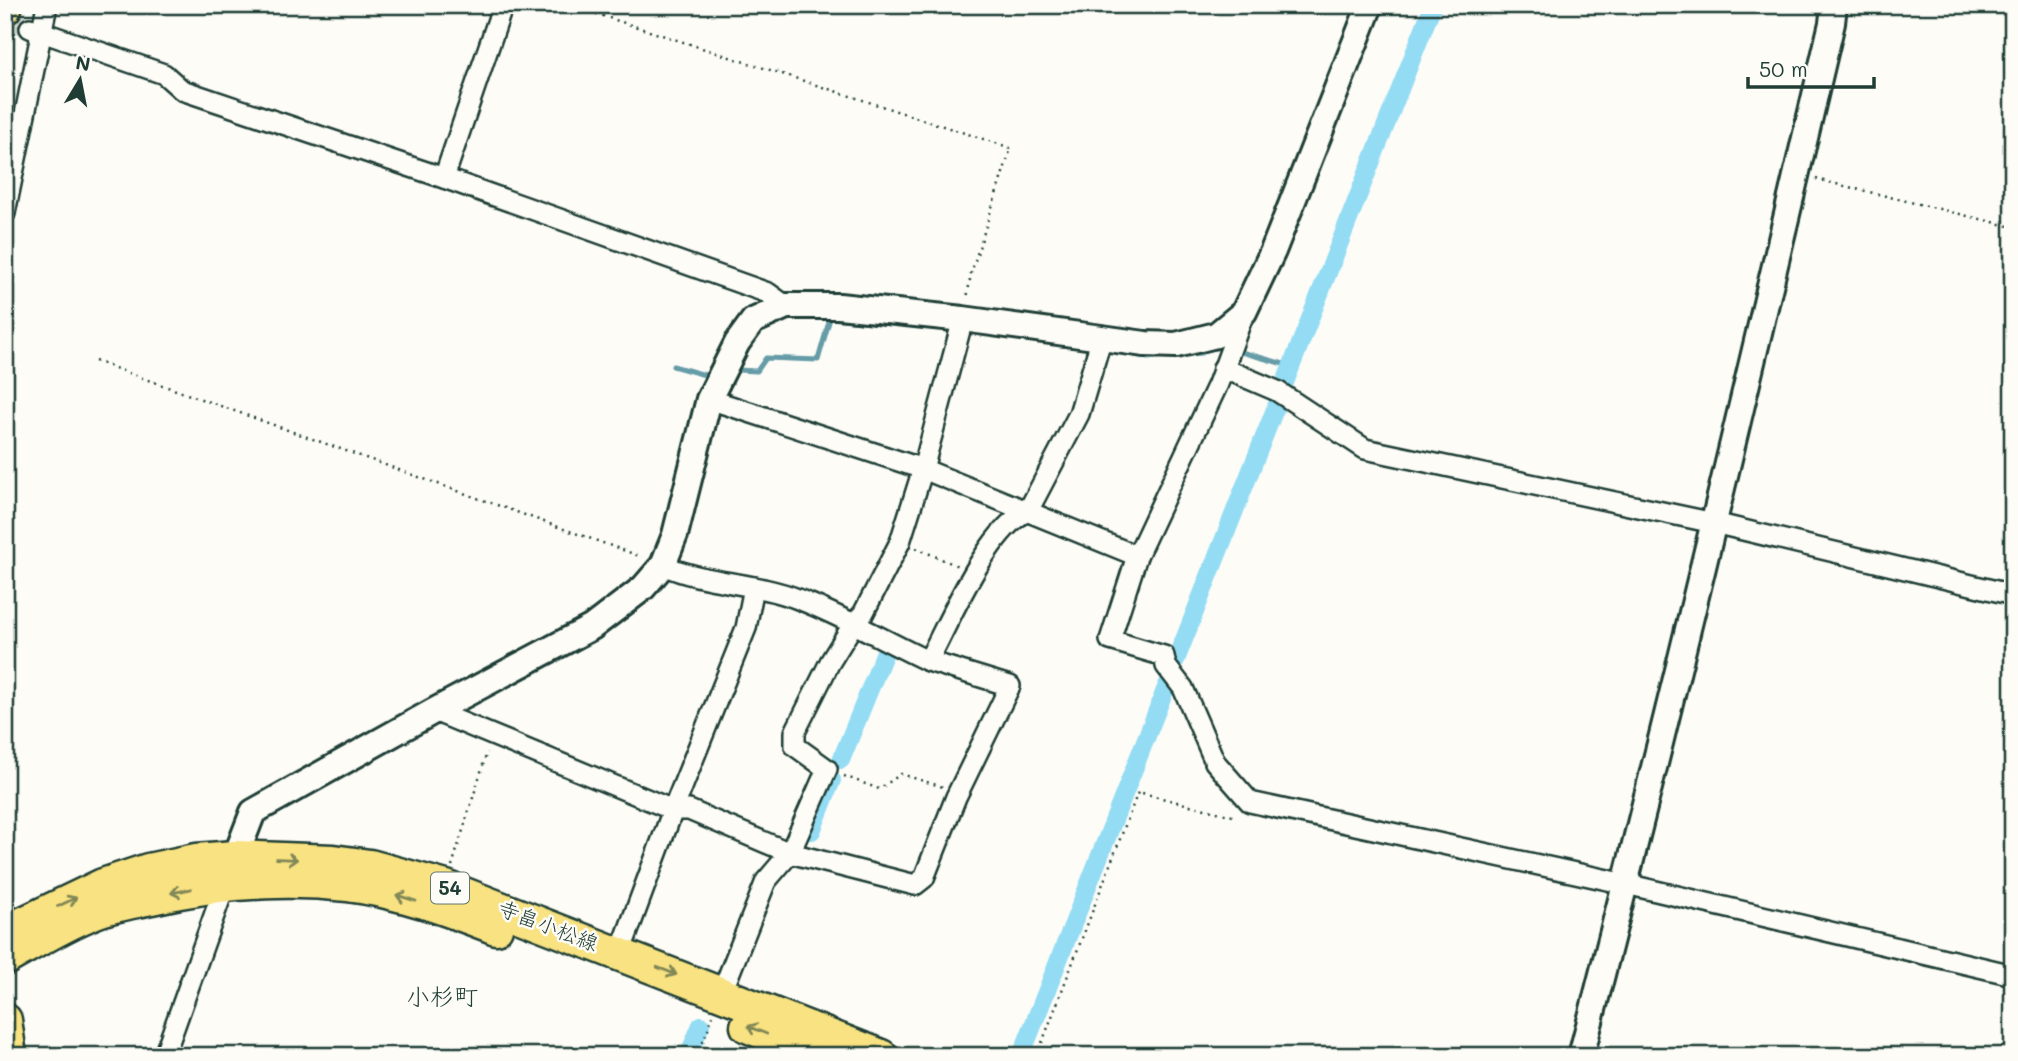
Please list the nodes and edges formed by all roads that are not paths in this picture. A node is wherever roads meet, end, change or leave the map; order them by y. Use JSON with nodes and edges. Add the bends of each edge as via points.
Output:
{"nodes":[{"id":1,"x":47,"y":5,"type":"edge"},
{"id":2,"x":503,"y":5,"type":"edge"},
{"id":3,"x":1370,"y":5,"type":"edge"},
{"id":4,"x":1834,"y":5,"type":"edge"},
{"id":5,"x":35,"y":29,"type":"junction"},
{"id":6,"x":444,"y":178,"type":"junction"},
{"id":7,"x":5,"y":213,"type":"edge"},
{"id":8,"x":786,"y":306,"type":"junction"},
{"id":9,"x":1244,"y":312,"type":"junction"},
{"id":10,"x":963,"y":319,"type":"junction"},
{"id":11,"x":1102,"y":337,"type":"junction"},
{"id":12,"x":1223,"y":368,"type":"junction"},
{"id":13,"x":709,"y":399,"type":"junction"},
{"id":14,"x":923,"y":469,"type":"junction"},
{"id":15,"x":1028,"y":511,"type":"junction"},
{"id":16,"x":1714,"y":523,"type":"junction"},
{"id":17,"x":1138,"y":556,"type":"junction"},
{"id":18,"x":663,"y":565,"type":"junction"},
{"id":19,"x":754,"y":587,"type":"junction"},
{"id":20,"x":2013,"y":595,"type":"edge"},
{"id":21,"x":854,"y":623,"type":"junction"},
{"id":22,"x":928,"y":661,"type":"junction"},
{"id":23,"x":434,"y":711,"type":"junction"},
{"id":24,"x":673,"y":810,"type":"junction"},
{"id":25,"x":790,"y":853,"type":"junction"},
{"id":26,"x":230,"y":871,"type":"junction"},
{"id":27,"x":1626,"y":884,"type":"junction"},
{"id":28,"x":5,"y":932,"type":"edge"},
{"id":29,"x":620,"y":953,"type":"junction"},
{"id":30,"x":5,"y":958,"type":"edge"},
{"id":31,"x":2013,"y":975,"type":"edge"},
{"id":32,"x":718,"y":1002,"type":"junction"},
{"id":33,"x":5,"y":1020,"type":"edge"},
{"id":34,"x":10,"y":1056,"type":"edge"},
{"id":35,"x":164,"y":1056,"type":"edge"},
{"id":36,"x":820,"y":1056,"type":"edge"},
{"id":37,"x":881,"y":1056,"type":"edge"},
{"id":38,"x":1581,"y":1056,"type":"edge"}],
"edges":[{"from":1,"to":5,"type":"street"},
{"from":2,"to":6,"type":"street"},
{"from":3,"to":9,"type":"street","via":[[1273,251]]},
{"from":4,"to":16,"type":"street"},
{"from":5,"to":6,"type":"street","via":[[164,74],[182,90]]},
{"from":5,"to":7,"type":"street"},
{"from":6,"to":8,"type":"street","via":[[768,293]]},
{"from":8,"to":10,"type":"street","via":[[839,306]]},
{"from":8,"to":13,"type":"street","via":[[753,321]]},
{"from":9,"to":11,"type":"street","via":[[1216,335],[1176,345]]},
{"from":9,"to":12,"type":"street"},
{"from":10,"to":11,"type":"street"},
{"from":10,"to":14,"type":"street"},
{"from":11,"to":15,"type":"street","via":[[1079,414]]},
{"from":12,"to":16,"type":"street","via":[[1277,391],[1365,449]]},
{"from":12,"to":17,"type":"street"},
{"from":13,"to":14,"type":"street"},
{"from":13,"to":18,"type":"street","via":[[675,535]]},
{"from":14,"to":15,"type":"street"},
{"from":14,"to":21,"type":"street","via":[[900,542]]},
{"from":15,"to":17,"type":"street"},
{"from":15,"to":22,"type":"street","via":[[1015,516],[979,563]]},
{"from":16,"to":20,"type":"street"},
{"from":16,"to":27,"type":"street"},
{"from":17,"to":27,"type":"street","via":[[1110,640],[1164,656],[1215,762],[1250,802]]},
{"from":18,"to":19,"type":"street","via":[[681,573]]},
{"from":18,"to":23,"type":"street","via":[[643,589],[592,627]]},
{"from":19,"to":21,"type":"street","via":[[797,598]]},
{"from":19,"to":24,"type":"street","via":[[746,628]]},
{"from":21,"to":22,"type":"street"},
{"from":21,"to":25,"type":"street","via":[[795,732],[795,746],[827,769]]},
{"from":22,"to":25,"type":"street","via":[[1010,686],[924,878],[915,885]]},
{"from":23,"to":24,"type":"street"},
{"from":23,"to":26,"type":"street","via":[[253,813]]},
{"from":24,"to":25,"type":"street","via":[[690,810]]},
{"from":24,"to":29,"type":"street"},
{"from":25,"to":32,"type":"street","via":[[766,881]]},
{"from":28,"to":26,"type":"main road","name":"寺畠小松線","number":"54","one_way":true,"via":[[103,885],[148,870],[196,860]]},
{"from":26,"to":29,"type":"main road","name":"寺畠小松線","number":"54","one_way":true,"via":[[332,861],[370,866],[446,887]]},
{"from":26,"to":30,"type":"main road","name":"寺畠小松線","number":"54","one_way":true,"via":[[191,889],[97,912]]},
{"from":32,"to":26,"type":"main road","name":"寺畠小松線","number":"54","one_way":true,"via":[[397,895]]},
{"from":26,"to":35,"type":"street"},
{"from":27,"to":31,"type":"street"},
{"from":27,"to":38,"type":"street"},
{"from":29,"to":32,"type":"main road","name":"寺畠小松線","number":"54","one_way":true},
{"from":36,"to":32,"type":"main road","name":"寺畠小松線","number":"54","one_way":true},
{"from":32,"to":37,"type":"main road","name":"寺畠小松線","number":"54"},
{"from":33,"to":34,"type":"main road"}]}
